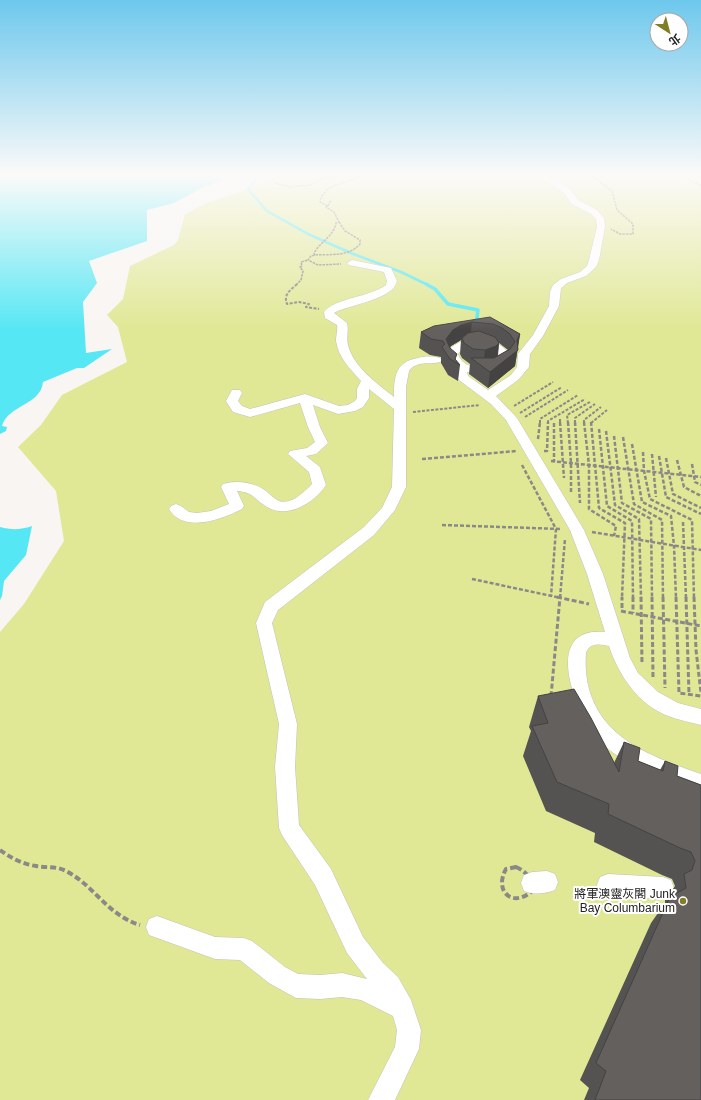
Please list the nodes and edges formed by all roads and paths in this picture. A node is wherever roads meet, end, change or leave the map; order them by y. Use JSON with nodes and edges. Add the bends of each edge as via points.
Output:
{"nodes":[{"id":1,"x":334,"y":227,"type":"edge"},
{"id":2,"x":342,"y":227,"type":"edge"},
{"id":3,"x":601,"y":227,"type":"edge"},
{"id":4,"x":608,"y":227,"type":"edge"},
{"id":5,"x":633,"y":227,"type":"edge"},
{"id":6,"x":315,"y":255,"type":"junction"},
{"id":7,"x":308,"y":260,"type":"junction"},
{"id":8,"x":352,"y":263,"type":"joint"},
{"id":9,"x":365,"y":292,"type":"dead end"},
{"id":10,"x":399,"y":292,"type":"dead end"},
{"id":11,"x":376,"y":296,"type":"junction"},
{"id":12,"x":329,"y":312,"type":"junction"},
{"id":13,"x":436,"y":360,"type":"dead end"},
{"id":14,"x":464,"y":368,"type":"dead end"},
{"id":15,"x":368,"y":381,"type":"junction"},
{"id":16,"x":553,"y":382,"type":"dead end"},
{"id":17,"x":562,"y":387,"type":"dead end"},
{"id":18,"x":568,"y":390,"type":"dead end"},
{"id":19,"x":236,"y":393,"type":"dead end"},
{"id":20,"x":578,"y":395,"type":"dead end"},
{"id":21,"x":305,"y":398,"type":"junction"},
{"id":22,"x":585,"y":399,"type":"dead end"},
{"id":23,"x":486,"y":400,"type":"junction"},
{"id":24,"x":590,"y":402,"type":"dead end"},
{"id":25,"x":595,"y":404,"type":"dead end"},
{"id":26,"x":601,"y":407,"type":"dead end"},
{"id":27,"x":607,"y":410,"type":"dead end"},
{"id":28,"x":404,"y":411,"type":"junction"},
{"id":29,"x":510,"y":418,"type":"junction"},
{"id":30,"x":560,"y":419,"type":"dead end"},
{"id":31,"x":554,"y":423,"type":"dead end"},
{"id":32,"x":599,"y":429,"type":"dead end"},
{"id":33,"x":606,"y":431,"type":"dead end"},
{"id":34,"x":614,"y":436,"type":"dead end"},
{"id":35,"x":623,"y":438,"type":"dead end"},
{"id":36,"x":632,"y":444,"type":"dead end"},
{"id":37,"x":511,"y":445,"type":"dead end"},
{"id":38,"x":515,"y":452,"type":"junction"},
{"id":39,"x":643,"y":452,"type":"dead end"},
{"id":40,"x":533,"y":454,"type":"junction"},
{"id":41,"x":652,"y":454,"type":"dead end"},
{"id":42,"x":659,"y":456,"type":"dead end"},
{"id":43,"x":666,"y":458,"type":"dead end"},
{"id":44,"x":422,"y":459,"type":"dead end"},
{"id":45,"x":518,"y":459,"type":"dead end"},
{"id":46,"x":677,"y":460,"type":"dead end"},
{"id":47,"x":554,"y":462,"type":"junction"},
{"id":48,"x":564,"y":463,"type":"junction"},
{"id":49,"x":571,"y":463,"type":"junction"},
{"id":50,"x":578,"y":464,"type":"junction"},
{"id":51,"x":692,"y":464,"type":"dead end"},
{"id":52,"x":589,"y":465,"type":"junction"},
{"id":53,"x":595,"y":466,"type":"junction"},
{"id":54,"x":603,"y":467,"type":"junction"},
{"id":55,"x":611,"y":468,"type":"junction"},
{"id":56,"x":619,"y":468,"type":"junction"},
{"id":57,"x":628,"y":469,"type":"junction"},
{"id":58,"x":637,"y":470,"type":"junction"},
{"id":59,"x":644,"y":471,"type":"junction"},
{"id":60,"x":653,"y":472,"type":"junction"},
{"id":61,"x":663,"y":473,"type":"junction"},
{"id":62,"x":668,"y":474,"type":"junction"},
{"id":63,"x":681,"y":475,"type":"junction"},
{"id":64,"x":695,"y":476,"type":"junction"},
{"id":65,"x":701,"y":477,"type":"edge"},
{"id":66,"x":564,"y":478,"type":"dead end"},
{"id":67,"x":701,"y":485,"type":"edge"},
{"id":68,"x":571,"y":495,"type":"dead end"},
{"id":69,"x":701,"y":496,"type":"edge"},
{"id":70,"x":656,"y":497,"type":"dead end"},
{"id":71,"x":580,"y":504,"type":"dead end"},
{"id":72,"x":701,"y":508,"type":"edge"},
{"id":73,"x":176,"y":509,"type":"dead end"},
{"id":74,"x":701,"y":514,"type":"edge"},
{"id":75,"x":683,"y":522,"type":"dead end"},
{"id":76,"x":442,"y":525,"type":"dead end"},
{"id":77,"x":556,"y":529,"type":"junction"},
{"id":78,"x":572,"y":530,"type":"junction"},
{"id":79,"x":614,"y":536,"type":"junction"},
{"id":80,"x":625,"y":538,"type":"junction"},
{"id":81,"x":632,"y":539,"type":"junction"},
{"id":82,"x":640,"y":540,"type":"junction"},
{"id":83,"x":651,"y":542,"type":"junction"},
{"id":84,"x":663,"y":544,"type":"junction"},
{"id":85,"x":674,"y":546,"type":"junction"},
{"id":86,"x":685,"y":547,"type":"junction"},
{"id":87,"x":694,"y":549,"type":"junction"},
{"id":88,"x":701,"y":550,"type":"edge"},
{"id":89,"x":472,"y":579,"type":"dead end"},
{"id":90,"x":551,"y":596,"type":"junction"},
{"id":91,"x":560,"y":598,"type":"junction"},
{"id":92,"x":607,"y":608,"type":"junction"},
{"id":93,"x":622,"y":611,"type":"junction"},
{"id":94,"x":632,"y":613,"type":"junction"},
{"id":95,"x":642,"y":615,"type":"junction"},
{"id":96,"x":651,"y":616,"type":"junction"},
{"id":97,"x":665,"y":619,"type":"junction"},
{"id":98,"x":676,"y":622,"type":"junction"},
{"id":99,"x":686,"y":623,"type":"junction"},
{"id":100,"x":694,"y":625,"type":"junction"},
{"id":101,"x":701,"y":626,"type":"edge"},
{"id":102,"x":616,"y":640,"type":"junction"},
{"id":103,"x":642,"y":665,"type":"dead end"},
{"id":104,"x":653,"y":686,"type":"dead end"},
{"id":105,"x":665,"y":689,"type":"dead end"},
{"id":106,"x":689,"y":694,"type":"junction"},
{"id":107,"x":701,"y":695,"type":"edge"},
{"id":108,"x":551,"y":699,"type":"edge"},
{"id":109,"x":701,"y":717,"type":"edge"},
{"id":110,"x":701,"y":783,"type":"edge"},
{"id":111,"x":0,"y":850,"type":"edge"},
{"id":112,"x":608,"y":885,"type":"dead end"},
{"id":113,"x":663,"y":888,"type":"dead end"},
{"id":114,"x":147,"y":926,"type":"joint"},
{"id":115,"x":403,"y":1008,"type":"junction"},
{"id":116,"x":381,"y":1100,"type":"edge"}],
"edges":[{"from":1,"to":6,"type":"path","via":[[320,242],[314,252]]},
{"from":2,"to":6,"type":"path","via":[[360,240],[359,246],[342,253]]},
{"from":3,"to":23,"type":"street","via":[[592,265],[583,274],[564,281],[557,287],[550,316],[524,354],[520,372]]},
{"from":4,"to":5,"type":"path","via":[[620,234],[633,234]]},
{"from":6,"to":7,"type":"path"},
{"from":7,"to":8,"type":"path","via":[[318,265]]},
{"from":7,"to":12,"type":"path","via":[[301,262],[300,282],[287,293],[285,301],[287,304],[309,304],[306,307]]},
{"from":8,"to":11,"type":"street","via":[[383,268],[390,272],[391,286]]},
{"from":9,"to":11,"type":"street"},
{"from":10,"to":11,"type":"street","via":[[388,296]]},
{"from":11,"to":12,"type":"street","via":[[342,304]]},
{"from":12,"to":15,"type":"street","via":[[332,319],[342,323],[342,345],[348,358]]},
{"from":13,"to":28,"type":"street","via":[[408,363],[403,369],[400,387]]},
{"from":14,"to":23,"type":"street","via":[[461,374]]},
{"from":15,"to":21,"type":"street","via":[[363,389],[363,398],[359,404],[350,408],[338,410]]},
{"from":15,"to":28,"type":"street"},
{"from":16,"to":29,"type":"path"},
{"from":17,"to":29,"type":"path"},
{"from":18,"to":29,"type":"path"},
{"from":19,"to":21,"type":"street","via":[[232,400],[237,409],[250,413]]},
{"from":20,"to":40,"type":"path","via":[[540,419],[539,436]]},
{"from":21,"to":73,"type":"street","via":[[322,443],[311,451],[295,454],[315,470],[319,485],[305,499],[287,507],[273,504],[260,493],[240,485],[228,487],[237,506],[217,515],[197,517],[184,515]]},
{"from":22,"to":40,"type":"path","via":[[548,421],[547,451]]},
{"from":23,"to":28,"type":"path"},
{"from":23,"to":29,"type":"street"},
{"from":24,"to":49,"type":"path","via":[[567,415]]},
{"from":25,"to":50,"type":"path","via":[[575,418]]},
{"from":26,"to":52,"type":"path","via":[[584,420]]},
{"from":27,"to":53,"type":"path","via":[[591,422]]},
{"from":28,"to":115,"type":"street","via":[[399,487],[388,510],[369,531],[271,606],[264,623],[288,724],[285,767],[289,828],[323,877],[355,945],[375,971],[390,985]]},
{"from":29,"to":40,"type":"street"},
{"from":30,"to":48,"type":"path"},
{"from":31,"to":47,"type":"path"},
{"from":32,"to":54,"type":"path"},
{"from":33,"to":55,"type":"path"},
{"from":34,"to":56,"type":"path"},
{"from":35,"to":57,"type":"path"},
{"from":36,"to":58,"type":"path"},
{"from":37,"to":38,"type":"path"},
{"from":38,"to":40,"type":"path"},
{"from":38,"to":44,"type":"path"},
{"from":39,"to":59,"type":"path"},
{"from":40,"to":47,"type":"path"},
{"from":40,"to":78,"type":"street"},
{"from":41,"to":60,"type":"path"},
{"from":42,"to":61,"type":"path"},
{"from":43,"to":62,"type":"path"},
{"from":45,"to":77,"type":"path"},
{"from":46,"to":63,"type":"path"},
{"from":47,"to":48,"type":"path"},
{"from":48,"to":49,"type":"path"},
{"from":48,"to":66,"type":"path"},
{"from":49,"to":50,"type":"path"},
{"from":49,"to":68,"type":"path"},
{"from":50,"to":52,"type":"path"},
{"from":50,"to":71,"type":"path"},
{"from":51,"to":64,"type":"path"},
{"from":52,"to":53,"type":"path"},
{"from":52,"to":79,"type":"path","via":[[589,509],[616,526]]},
{"from":53,"to":54,"type":"path"},
{"from":53,"to":80,"type":"path","via":[[599,508],[625,523]]},
{"from":54,"to":55,"type":"path"},
{"from":54,"to":81,"type":"path","via":[[607,506],[632,520]]},
{"from":55,"to":56,"type":"path"},
{"from":55,"to":82,"type":"path","via":[[614,505],[639,519]]},
{"from":56,"to":57,"type":"path"},
{"from":56,"to":83,"type":"path","via":[[622,503],[651,519]]},
{"from":57,"to":58,"type":"path"},
{"from":57,"to":84,"type":"path","via":[[634,504],[662,520]]},
{"from":58,"to":59,"type":"path"},
{"from":58,"to":85,"type":"path","via":[[642,502],[671,516]]},
{"from":59,"to":60,"type":"path"},
{"from":59,"to":87,"type":"path","via":[[650,498],[692,520]]},
{"from":60,"to":61,"type":"path"},
{"from":60,"to":70,"type":"path"},
{"from":61,"to":62,"type":"path"},
{"from":61,"to":74,"type":"path","via":[[666,497]]},
{"from":62,"to":63,"type":"path"},
{"from":62,"to":72,"type":"path","via":[[673,494]]},
{"from":63,"to":64,"type":"path"},
{"from":63,"to":69,"type":"path","via":[[684,487]]},
{"from":64,"to":65,"type":"path"},
{"from":64,"to":67,"type":"path","via":[[695,482]]},
{"from":75,"to":86,"type":"path"},
{"from":76,"to":77,"type":"path"},
{"from":77,"to":78,"type":"path"},
{"from":77,"to":90,"type":"path"},
{"from":78,"to":79,"type":"path"},
{"from":78,"to":91,"type":"path"},
{"from":78,"to":92,"type":"street"},
{"from":79,"to":80,"type":"path"},
{"from":80,"to":81,"type":"path"},
{"from":80,"to":93,"type":"path"},
{"from":81,"to":82,"type":"path"},
{"from":81,"to":94,"type":"path"},
{"from":82,"to":83,"type":"path"},
{"from":82,"to":95,"type":"path"},
{"from":83,"to":84,"type":"path"},
{"from":83,"to":96,"type":"path"},
{"from":84,"to":85,"type":"path"},
{"from":84,"to":97,"type":"path"},
{"from":85,"to":86,"type":"path"},
{"from":85,"to":98,"type":"path"},
{"from":86,"to":87,"type":"path"},
{"from":86,"to":99,"type":"path"},
{"from":87,"to":88,"type":"path"},
{"from":87,"to":100,"type":"path"},
{"from":89,"to":90,"type":"path"},
{"from":90,"to":91,"type":"path"},
{"from":91,"to":92,"type":"path"},
{"from":91,"to":108,"type":"path"},
{"from":92,"to":93,"type":"path"},
{"from":92,"to":102,"type":"street"},
{"from":93,"to":94,"type":"path"},
{"from":94,"to":95,"type":"path"},
{"from":95,"to":96,"type":"path"},
{"from":95,"to":103,"type":"path"},
{"from":96,"to":97,"type":"path"},
{"from":96,"to":104,"type":"path"},
{"from":97,"to":98,"type":"path"},
{"from":97,"to":105,"type":"path"},
{"from":98,"to":99,"type":"path"},
{"from":98,"to":106,"type":"path","via":[[679,693]]},
{"from":99,"to":100,"type":"path"},
{"from":99,"to":106,"type":"path"},
{"from":100,"to":101,"type":"path"},
{"from":100,"to":107,"type":"path"},
{"from":102,"to":109,"type":"street","via":[[632,678],[652,697],[673,710]]},
{"from":102,"to":110,"type":"street","via":[[595,638],[579,646],[578,682],[583,700],[594,720],[610,739],[631,754]]},
{"from":106,"to":107,"type":"path"},
{"from":111,"to":114,"type":"path","via":[[28,865],[64,870],[74,875],[120,916]]},
{"from":112,"to":113,"type":"street"},
{"from":114,"to":115,"type":"street","via":[[215,948],[244,949],[277,975],[296,986],[342,985],[363,989]]},
{"from":115,"to":116,"type":"street","via":[[409,1030],[407,1049]]}]}
